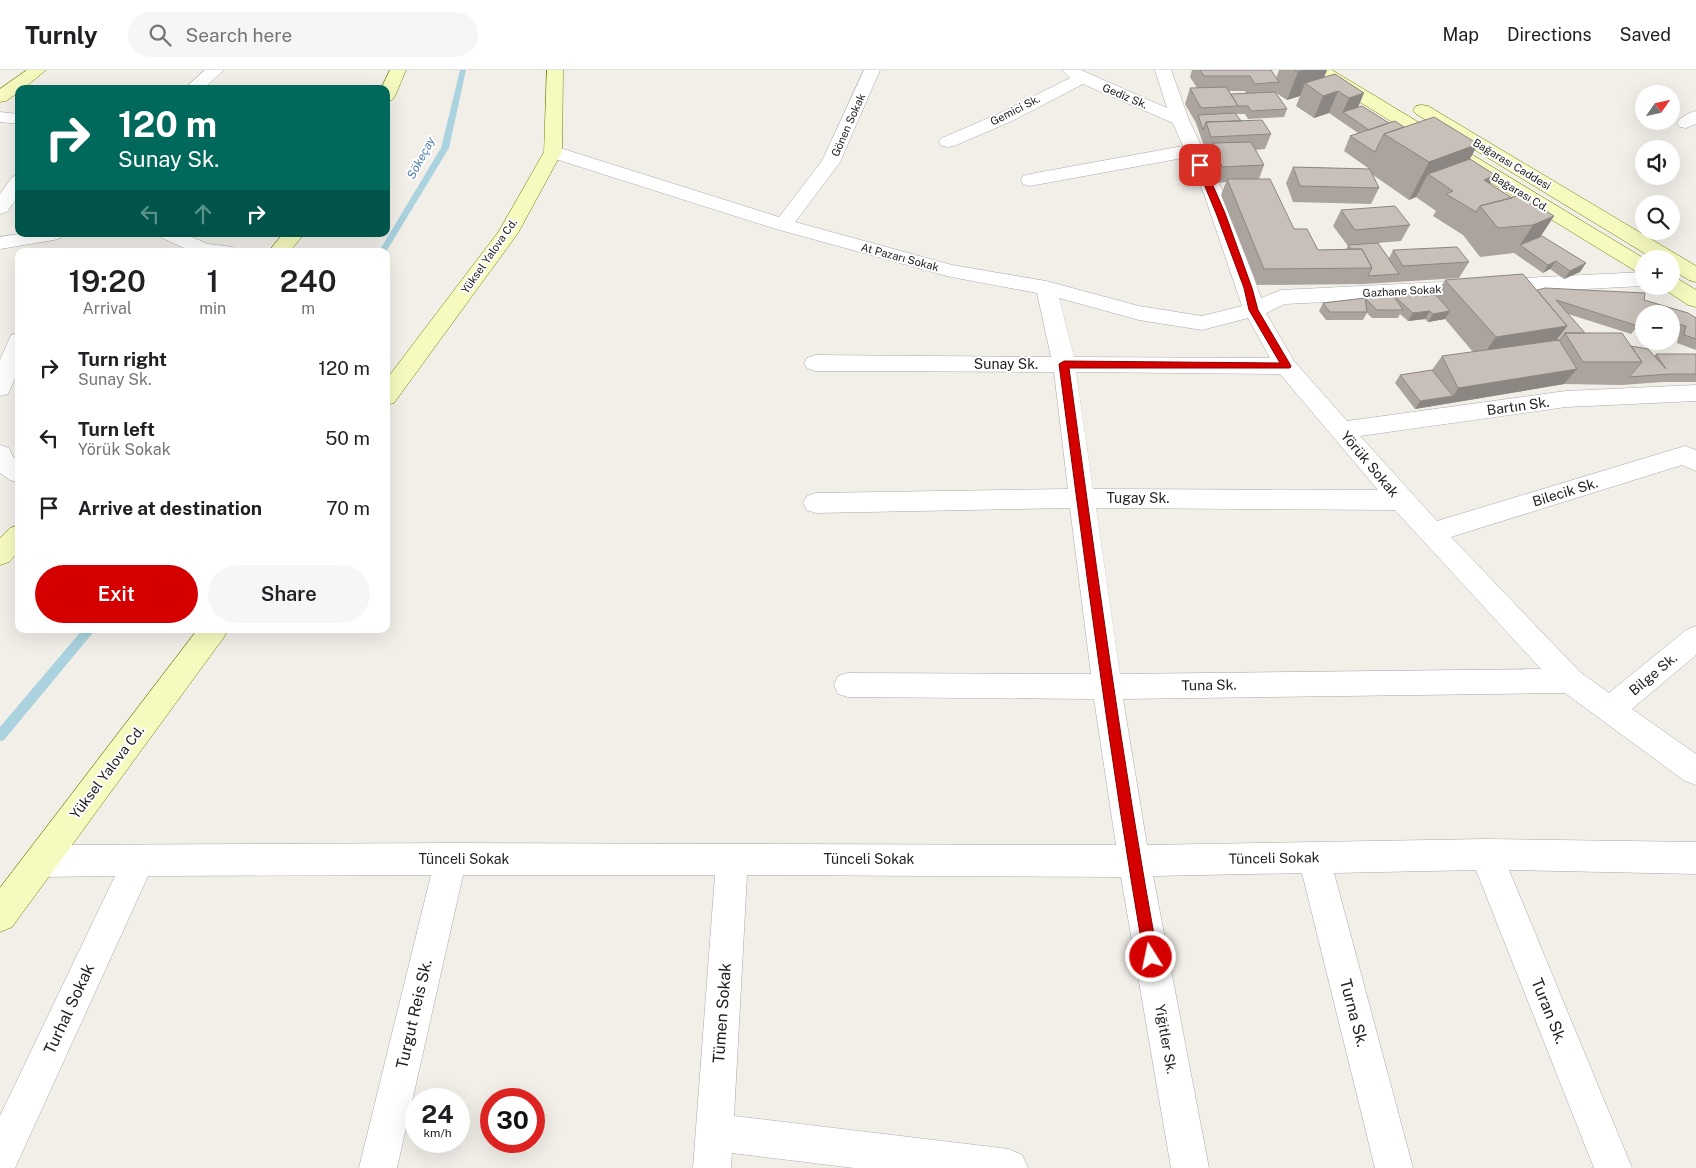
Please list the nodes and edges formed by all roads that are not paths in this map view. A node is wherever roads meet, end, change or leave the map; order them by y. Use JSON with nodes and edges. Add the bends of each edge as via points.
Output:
{"nodes":[{"id":1,"x":38,"y":70,"type":"edge"},
{"id":2,"x":216,"y":70,"type":"edge"},
{"id":3,"x":398,"y":70,"type":"edge"},
{"id":4,"x":554,"y":70,"type":"edge"},
{"id":5,"x":872,"y":70,"type":"edge"},
{"id":6,"x":1162,"y":70,"type":"edge"},
{"id":7,"x":1320,"y":70,"type":"edge"},
{"id":8,"x":1076,"y":74,"type":"edge"},
{"id":9,"x":17,"y":85,"type":"edge"},
{"id":10,"x":197,"y":85,"type":"edge"},
{"id":11,"x":15,"y":86,"type":"edge"},
{"id":12,"x":390,"y":87,"type":"edge"},
{"id":13,"x":0,"y":97,"type":"edge"},
{"id":14,"x":1409,"y":102,"type":"dead end"},
{"id":15,"x":0,"y":117,"type":"edge"},
{"id":16,"x":15,"y":119,"type":"edge"},
{"id":17,"x":1180,"y":120,"type":"junction"},
{"id":18,"x":948,"y":142,"type":"dead end"},
{"id":19,"x":1194,"y":150,"type":"junction"},
{"id":20,"x":553,"y":152,"type":"junction"},
{"id":21,"x":1030,"y":180,"type":"dead end"},
{"id":22,"x":15,"y":187,"type":"edge"},
{"id":23,"x":0,"y":208,"type":"edge"},
{"id":24,"x":783,"y":225,"type":"junction"},
{"id":25,"x":36,"y":237,"type":"edge"},
{"id":26,"x":176,"y":237,"type":"edge"},
{"id":27,"x":292,"y":237,"type":"edge"},
{"id":28,"x":0,"y":243,"type":"edge"},
{"id":29,"x":200,"y":248,"type":"edge"},
{"id":30,"x":282,"y":248,"type":"edge"},
{"id":31,"x":1651,"y":250,"type":"edge"},
{"id":32,"x":1696,"y":255,"type":"edge"},
{"id":33,"x":1680,"y":260,"type":"edge"},
{"id":34,"x":1635,"y":262,"type":"edge"},
{"id":35,"x":1680,"y":267,"type":"edge"},
{"id":36,"x":1696,"y":275,"type":"edge"},
{"id":37,"x":1635,"y":279,"type":"edge"},
{"id":38,"x":1046,"y":288,"type":"junction"},
{"id":39,"x":1680,"y":290,"type":"edge"},
{"id":40,"x":1696,"y":300,"type":"edge"},
{"id":41,"x":1254,"y":310,"type":"junction"},
{"id":42,"x":15,"y":350,"type":"edge"},
{"id":43,"x":815,"y":363,"type":"dead end"},
{"id":44,"x":1064,"y":364,"type":"junction"},
{"id":45,"x":1286,"y":366,"type":"junction"},
{"id":46,"x":0,"y":388,"type":"edge"},
{"id":47,"x":390,"y":392,"type":"edge"},
{"id":48,"x":1696,"y":393,"type":"edge"},
{"id":49,"x":1341,"y":430,"type":"junction"},
{"id":50,"x":0,"y":454,"type":"edge"},
{"id":51,"x":1696,"y":462,"type":"edge"},
{"id":52,"x":15,"y":471,"type":"edge"},
{"id":53,"x":1082,"y":498,"type":"junction"},
{"id":54,"x":1401,"y":500,"type":"junction"},
{"id":55,"x":816,"y":503,"type":"dead end"},
{"id":56,"x":1432,"y":533,"type":"junction"},
{"id":57,"x":15,"y":539,"type":"edge"},
{"id":58,"x":0,"y":555,"type":"edge"},
{"id":59,"x":211,"y":633,"type":"edge"},
{"id":60,"x":1696,"y":638,"type":"edge"},
{"id":61,"x":1570,"y":681,"type":"junction"},
{"id":62,"x":848,"y":685,"type":"dead end"},
{"id":63,"x":1107,"y":687,"type":"junction"},
{"id":64,"x":1610,"y":710,"type":"junction"},
{"id":65,"x":1696,"y":772,"type":"edge"},
{"id":66,"x":1486,"y":854,"type":"junction"},
{"id":67,"x":1314,"y":857,"type":"junction"},
{"id":68,"x":1696,"y":858,"type":"edge"},
{"id":69,"x":451,"y":859,"type":"junction"},
{"id":70,"x":732,"y":859,"type":"junction"},
{"id":71,"x":139,"y":860,"type":"junction"},
{"id":72,"x":41,"y":861,"type":"junction"},
{"id":73,"x":1134,"y":861,"type":"junction"},
{"id":74,"x":0,"y":915,"type":"edge"},
{"id":75,"x":713,"y":1150,"type":"edge"},
{"id":76,"x":0,"y":1158,"type":"edge"},
{"id":77,"x":378,"y":1168,"type":"edge"},
{"id":78,"x":1009,"y":1168,"type":"edge"},
{"id":79,"x":1190,"y":1168,"type":"edge"},
{"id":80,"x":1394,"y":1168,"type":"edge"},
{"id":81,"x":1612,"y":1168,"type":"edge"}],
"edges":[{"from":1,"to":9,"type":"main road"},
{"from":2,"to":10,"type":"street"},
{"from":3,"to":12,"type":"main road"},
{"from":4,"to":20,"type":"main road","name":"Yüksel Yalova Cd."},
{"from":5,"to":24,"type":"street","name":"Gönen Sokak","via":[[831,162]]},
{"from":6,"to":17,"type":"street","name":"Yörük Sokak"},
{"from":7,"to":34,"type":"main road","name":"Bağarası Cd."},
{"from":8,"to":17,"type":"street","name":"Gediz Sk."},
{"from":8,"to":18,"type":"street","name":"Gemici Sk.","via":[[1006,117]]},
{"from":11,"to":13,"type":"main road"},
{"from":14,"to":31,"type":"main road","name":"Bağarası Caddesi"},
{"from":15,"to":16,"type":"street"},
{"from":17,"to":19,"type":"street","name":"Yörük Sokak"},
{"from":19,"to":21,"type":"street"},
{"from":19,"to":41,"type":"street","name":"Yörük Sokak","via":[[1214,194]]},
{"from":20,"to":24,"type":"street","name":"At Pazarı Sokak"},
{"from":20,"to":47,"type":"main road","name":"Yüksel Yalova Cd.","via":[[508,233]]},
{"from":22,"to":23,"type":"street"},
{"from":24,"to":38,"type":"street","name":"At Pazarı Sokak","via":[[951,271]]},
{"from":25,"to":28,"type":"street"},
{"from":26,"to":29,"type":"street"},
{"from":27,"to":30,"type":"main road"},
{"from":32,"to":33,"type":"main road"},
{"from":35,"to":36,"type":"main road","name":"Bağarası Caddesi"},
{"from":37,"to":41,"type":"street","name":"Gazhane Sokak","via":[[1280,297]]},
{"from":38,"to":41,"type":"street","name":"At Pazarı Sokak","via":[[1139,312],[1202,322]]},
{"from":38,"to":44,"type":"street","name":"Yiğitler Sk."},
{"from":39,"to":40,"type":"main road"},
{"from":41,"to":45,"type":"street","name":"Yörük Sokak"},
{"from":42,"to":46,"type":"street"},
{"from":43,"to":44,"type":"street","name":"Sunay Sk."},
{"from":44,"to":45,"type":"street","name":"Sunay Sk."},
{"from":44,"to":53,"type":"street","name":"Yiğitler Sk."},
{"from":45,"to":49,"type":"street","name":"Yörük Sokak"},
{"from":48,"to":49,"type":"street","name":"Bartın Sk.","via":[[1566,399]]},
{"from":49,"to":54,"type":"street","name":"Yörük Sokak"},
{"from":50,"to":52,"type":"street","via":[[2,462]]},
{"from":51,"to":56,"type":"street","name":"Bilecik Sk.","via":[[1685,455]]},
{"from":53,"to":54,"type":"street","name":"Tugay Sk."},
{"from":53,"to":55,"type":"street","name":"Tugay Sk."},
{"from":53,"to":63,"type":"street","name":"Yiğitler Sk."},
{"from":54,"to":56,"type":"street","name":"Yörük Sokak"},
{"from":56,"to":61,"type":"street","name":"Yörük Sokak"},
{"from":57,"to":58,"type":"main road"},
{"from":59,"to":72,"type":"main road","name":"Yüksel Yalova Cd."},
{"from":60,"to":64,"type":"street","name":"Bilge Sk."},
{"from":61,"to":63,"type":"street","name":"Tuna Sk."},
{"from":61,"to":64,"type":"street","name":"Yörük Sokak"},
{"from":62,"to":63,"type":"street","name":"Tuna Sk."},
{"from":63,"to":73,"type":"street","name":"Yiğitler Sk."},
{"from":64,"to":65,"type":"street","name":"Yörük Sokak"},
{"from":66,"to":67,"type":"street","name":"Tünceli Sokak"},
{"from":66,"to":68,"type":"street","name":"Tünceli Sokak"},
{"from":66,"to":81,"type":"street","name":"Turan Sk."},
{"from":67,"to":73,"type":"street","name":"Tünceli Sokak"},
{"from":67,"to":80,"type":"street","name":"Turna Sk."},
{"from":69,"to":70,"type":"street","name":"Tünceli Sokak"},
{"from":69,"to":71,"type":"street","name":"Tünceli Sokak"},
{"from":69,"to":77,"type":"street","name":"Turgut Reis Sk."},
{"from":70,"to":73,"type":"street","name":"Tünceli Sokak"},
{"from":70,"to":75,"type":"street","name":"Tümen Sokak"},
{"from":71,"to":72,"type":"street","name":"Tünceli Sokak"},
{"from":71,"to":76,"type":"street","name":"Turhal Sokak"},
{"from":72,"to":74,"type":"main road","name":"Yüksel Yalova Cd."},
{"from":73,"to":79,"type":"street","name":"Yiğitler Sk."},
{"from":75,"to":78,"type":"street"}]}
